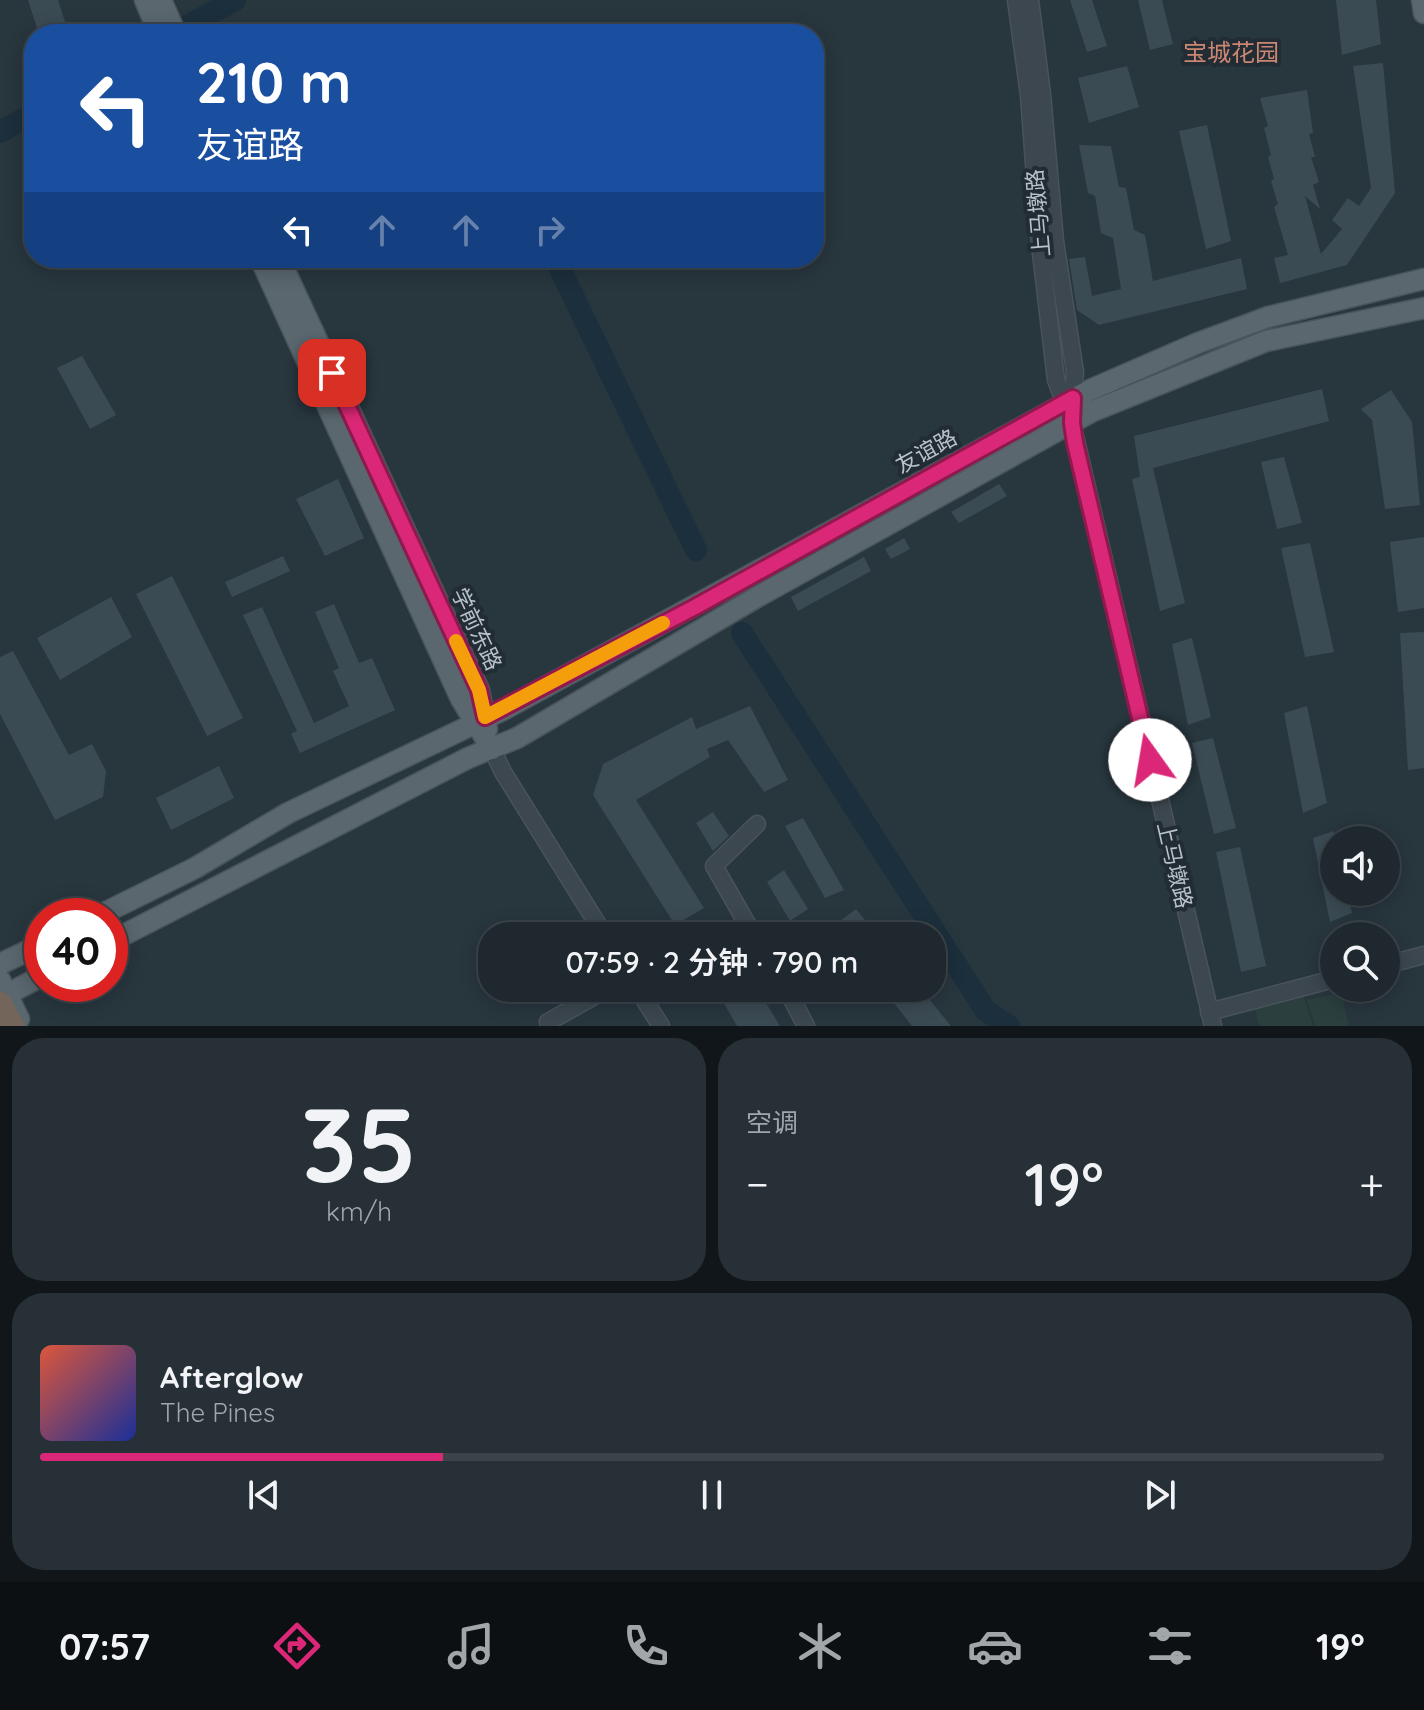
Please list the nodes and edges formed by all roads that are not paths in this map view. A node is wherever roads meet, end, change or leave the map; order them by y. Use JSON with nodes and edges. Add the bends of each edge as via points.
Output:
{"nodes":[{"id":1,"x":145,"y":0,"type":"edge"},
{"id":2,"x":161,"y":0,"type":"edge"},
{"id":3,"x":1016,"y":0,"type":"edge"},
{"id":4,"x":1030,"y":0,"type":"edge"},
{"id":5,"x":1422,"y":0,"type":"edge"},
{"id":6,"x":1424,"y":13,"type":"edge"},
{"id":7,"x":155,"y":24,"type":"edge"},
{"id":8,"x":172,"y":24,"type":"edge"},
{"id":9,"x":265,"y":268,"type":"edge"},
{"id":10,"x":284,"y":268,"type":"edge"},
{"id":11,"x":1424,"y":279,"type":"edge"},
{"id":12,"x":1424,"y":308,"type":"edge"},
{"id":13,"x":1069,"y":401,"type":"junction"},
{"id":14,"x":1072,"y":423,"type":"junction"},
{"id":15,"x":480,"y":720,"type":"junction"},
{"id":16,"x":492,"y":749,"type":"junction"},
{"id":17,"x":757,"y":824,"type":"dead end"},
{"id":18,"x":128,"y":901,"type":"edge"},
{"id":19,"x":596,"y":922,"type":"edge"},
{"id":20,"x":746,"y":922,"type":"edge"},
{"id":21,"x":128,"y":933,"type":"edge"},
{"id":22,"x":24,"y":953,"type":"edge"},
{"id":23,"x":1424,"y":955,"type":"edge"},
{"id":24,"x":1400,"y":961,"type":"edge"},
{"id":25,"x":0,"y":964,"type":"edge"},
{"id":26,"x":24,"y":984,"type":"edge"},
{"id":27,"x":1320,"y":984,"type":"edge"},
{"id":28,"x":2,"y":994,"type":"edge"},
{"id":29,"x":584,"y":1002,"type":"edge"},
{"id":30,"x":646,"y":1002,"type":"edge"},
{"id":31,"x":793,"y":1002,"type":"edge"},
{"id":32,"x":1211,"y":1019,"type":"edge"},
{"id":33,"x":548,"y":1022,"type":"dead end"},
{"id":34,"x":12,"y":1026,"type":"edge"},
{"id":35,"x":23,"y":1026,"type":"edge"},
{"id":36,"x":661,"y":1026,"type":"edge"},
{"id":37,"x":806,"y":1026,"type":"edge"}],
"edges":[{"from":1,"to":7,"type":"main road"},
{"from":2,"to":8,"type":"main road"},
{"from":3,"to":13,"type":"street","name":"上马墩路","via":[[1056,380]]},
{"from":4,"to":13,"type":"street","name":"上马墩路","via":[[1055,241],[1075,372]]},
{"from":5,"to":6,"type":"main road"},
{"from":9,"to":15,"type":"main road","name":"学前东路","via":[[461,699]]},
{"from":10,"to":15,"type":"main road","name":"学前东路","via":[[479,690]]},
{"from":11,"to":13,"type":"main road","name":"友谊路","via":[[1268,317]]},
{"from":12,"to":14,"type":"main road","name":"友谊路","via":[[1266,341]]},
{"from":13,"to":14,"type":"street","name":"上马墩路"},
{"from":13,"to":15,"type":"main road","name":"友谊路"},
{"from":14,"to":16,"type":"main road","name":"友谊路"},
{"from":14,"to":32,"type":"street","name":"上马墩路"},
{"from":15,"to":16,"type":"main road","name":"学前东路"},
{"from":15,"to":18,"type":"main road","name":"友谊路","via":[[288,813]]},
{"from":16,"to":19,"type":"street"},
{"from":16,"to":21,"type":"main road","name":"友谊路"},
{"from":17,"to":20,"type":"street","via":[[714,866]]},
{"from":22,"to":25,"type":"main road"},
{"from":23,"to":24,"type":"street"},
{"from":26,"to":28,"type":"main road"},
{"from":27,"to":32,"type":"street"},
{"from":28,"to":34,"type":"highway"},
{"from":28,"to":35,"type":"main road"},
{"from":29,"to":33,"type":"street"},
{"from":30,"to":36,"type":"street"},
{"from":31,"to":37,"type":"street"}]}
